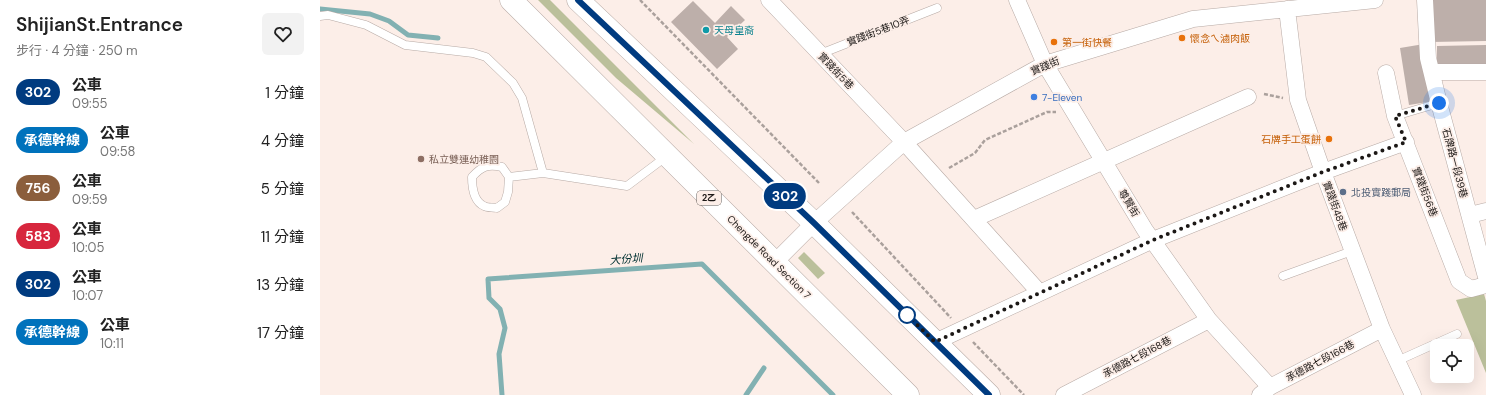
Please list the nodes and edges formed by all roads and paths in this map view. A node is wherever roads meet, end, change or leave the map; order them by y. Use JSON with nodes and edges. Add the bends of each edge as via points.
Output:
{"nodes":[{"id":1,"x":512,"y":0,"type":"edge"},
{"id":2,"x":578,"y":0,"type":"edge"},
{"id":3,"x":640,"y":0,"type":"edge"},
{"id":4,"x":769,"y":0,"type":"edge"},
{"id":5,"x":1017,"y":0,"type":"edge"},
{"id":6,"x":1370,"y":0,"type":"edge"},
{"id":7,"x":1426,"y":0,"type":"edge"},
{"id":8,"x":937,"y":8,"type":"dead end"},
{"id":9,"x":1287,"y":9,"type":"junction"},
{"id":10,"x":320,"y":16,"type":"edge"},
{"id":11,"x":820,"y":54,"type":"junction"},
{"id":12,"x":1045,"y":64,"type":"junction"},
{"id":13,"x":1432,"y":72,"type":"junction"},
{"id":14,"x":1486,"y":72,"type":"edge"},
{"id":15,"x":1386,"y":73,"type":"dead end"},
{"id":16,"x":1248,"y":98,"type":"joint"},
{"id":17,"x":1298,"y":100,"type":"junction"},
{"id":18,"x":1439,"y":103,"type":"junction"},
{"id":19,"x":1074,"y":111,"type":"junction"},
{"id":20,"x":1395,"y":116,"type":"junction"},
{"id":21,"x":904,"y":142,"type":"junction"},
{"id":22,"x":1406,"y":142,"type":"junction"},
{"id":23,"x":667,"y":156,"type":"junction"},
{"id":24,"x":1104,"y":162,"type":"junction"},
{"id":25,"x":1323,"y":172,"type":"junction"},
{"id":26,"x":543,"y":173,"type":"junction"},
{"id":27,"x":509,"y":177,"type":"junction"},
{"id":28,"x":935,"y":177,"type":"junction"},
{"id":29,"x":819,"y":183,"type":"dead end"},
{"id":30,"x":1486,"y":211,"type":"edge"},
{"id":31,"x":852,"y":212,"type":"dead end"},
{"id":32,"x":1470,"y":215,"type":"junction"},
{"id":33,"x":974,"y":219,"type":"junction"},
{"id":34,"x":814,"y":223,"type":"junction"},
{"id":35,"x":1153,"y":240,"type":"junction"},
{"id":36,"x":1352,"y":251,"type":"junction"},
{"id":37,"x":774,"y":262,"type":"junction"},
{"id":38,"x":1283,"y":276,"type":"dead end"},
{"id":39,"x":1486,"y":277,"type":"edge"},
{"id":40,"x":1486,"y":285,"type":"edge"},
{"id":41,"x":1040,"y":293,"type":"junction"},
{"id":42,"x":1209,"y":320,"type":"junction"},
{"id":43,"x":1382,"y":329,"type":"junction"},
{"id":44,"x":962,"y":330,"type":"junction"},
{"id":45,"x":1457,"y":334,"type":"dead end"},
{"id":46,"x":935,"y":342,"type":"junction"},
{"id":47,"x":1397,"y":361,"type":"junction"},
{"id":48,"x":1265,"y":391,"type":"edge"},
{"id":49,"x":908,"y":395,"type":"edge"},
{"id":50,"x":989,"y":395,"type":"edge"},
{"id":51,"x":1024,"y":395,"type":"edge"},
{"id":52,"x":1064,"y":395,"type":"edge"},
{"id":53,"x":1413,"y":395,"type":"edge"}],
"edges":[{"from":1,"to":23,"type":"main road","name":"Chengde Road Section 7","number":"2乙"},
{"from":2,"to":34,"type":"main road"},
{"from":3,"to":29,"type":"path"},
{"from":4,"to":11,"type":"street","name":"實踐街5巷"},
{"from":5,"to":12,"type":"street","name":"尊賢街"},
{"from":6,"to":9,"type":"street","name":"實踐街"},
{"from":7,"to":13,"type":"street","name":"石牌路一段39巷","via":[[1428,58]]},
{"from":8,"to":11,"type":"lane","name":"實踐街5巷10弄"},
{"from":9,"to":12,"type":"street","name":"實踐街","via":[[1193,19]]},
{"from":9,"to":17,"type":"street","name":"實踐街48巷"},
{"from":10,"to":26,"type":"lane","via":[[328,15],[366,25],[405,46],[473,53],[486,57],[513,83],[522,98]]},
{"from":11,"to":21,"type":"street","name":"實踐街5巷"},
{"from":12,"to":19,"type":"street","name":"尊賢街"},
{"from":12,"to":21,"type":"street","name":"實踐街"},
{"from":13,"to":14,"type":"street"},
{"from":13,"to":18,"type":"street","name":"石牌路一段39巷"},
{"from":15,"to":20,"type":"street","name":"實踐街56巷"},
{"from":16,"to":17,"type":"path","via":[[1265,94]]},
{"from":16,"to":24,"type":"street"},
{"from":17,"to":25,"type":"street","name":"實踐街48巷"},
{"from":18,"to":20,"type":"lane"},
{"from":18,"to":32,"type":"street","name":"石牌路一段39巷"},
{"from":19,"to":24,"type":"street","name":"尊賢街"},
{"from":19,"to":28,"type":"path","via":[[1047,112],[985,140],[975,153]]},
{"from":20,"to":22,"type":"street","name":"實踐街56巷"},
{"from":21,"to":28,"type":"street","name":"實踐街5巷"},
{"from":21,"to":34,"type":"street","name":"實踐街"},
{"from":22,"to":25,"type":"street"},
{"from":22,"to":40,"type":"street","name":"實踐街56巷","via":[[1459,281],[1471,289]]},
{"from":23,"to":26,"type":"lane","via":[[626,186]]},
{"from":23,"to":37,"type":"main road","name":"Chengde Road Section 7","number":"2乙"},
{"from":24,"to":33,"type":"street"},
{"from":24,"to":35,"type":"street","name":"尊賢街"},
{"from":25,"to":35,"type":"street"},
{"from":25,"to":36,"type":"street","name":"實踐街48巷"},
{"from":26,"to":27,"type":"lane"},
{"from":27,"to":27,"type":"lane","via":[[502,167],[492,165],[480,169],[472,177],[472,188],[476,198],[484,206],[497,208],[505,202]]},
{"from":28,"to":33,"type":"street","name":"實踐街5巷"},
{"from":30,"to":32,"type":"street"},
{"from":31,"to":44,"type":"path"},
{"from":32,"to":39,"type":"street","name":"石牌路一段39巷"},
{"from":33,"to":41,"type":"street","name":"實踐街5巷"},
{"from":34,"to":37,"type":"street","name":"實踐街"},
{"from":34,"to":46,"type":"main road"},
{"from":35,"to":41,"type":"street"},
{"from":35,"to":42,"type":"street","name":"尊賢街"},
{"from":36,"to":38,"type":"lane"},
{"from":36,"to":43,"type":"street","name":"實踐街48巷"},
{"from":37,"to":49,"type":"main road","name":"Chengde Road Section 7","number":"2乙"},
{"from":41,"to":44,"type":"street"},
{"from":42,"to":48,"type":"street","name":"尊賢街"},
{"from":42,"to":52,"type":"street","name":"承德路七段168巷"},
{"from":43,"to":47,"type":"street","name":"實踐街48巷"},
{"from":43,"to":48,"type":"street","name":"承德路七段166巷"},
{"from":44,"to":46,"type":"street"},
{"from":44,"to":51,"type":"path"},
{"from":45,"to":47,"type":"lane"},
{"from":46,"to":50,"type":"main road"},
{"from":47,"to":53,"type":"street","name":"實踐街48巷"}]}
